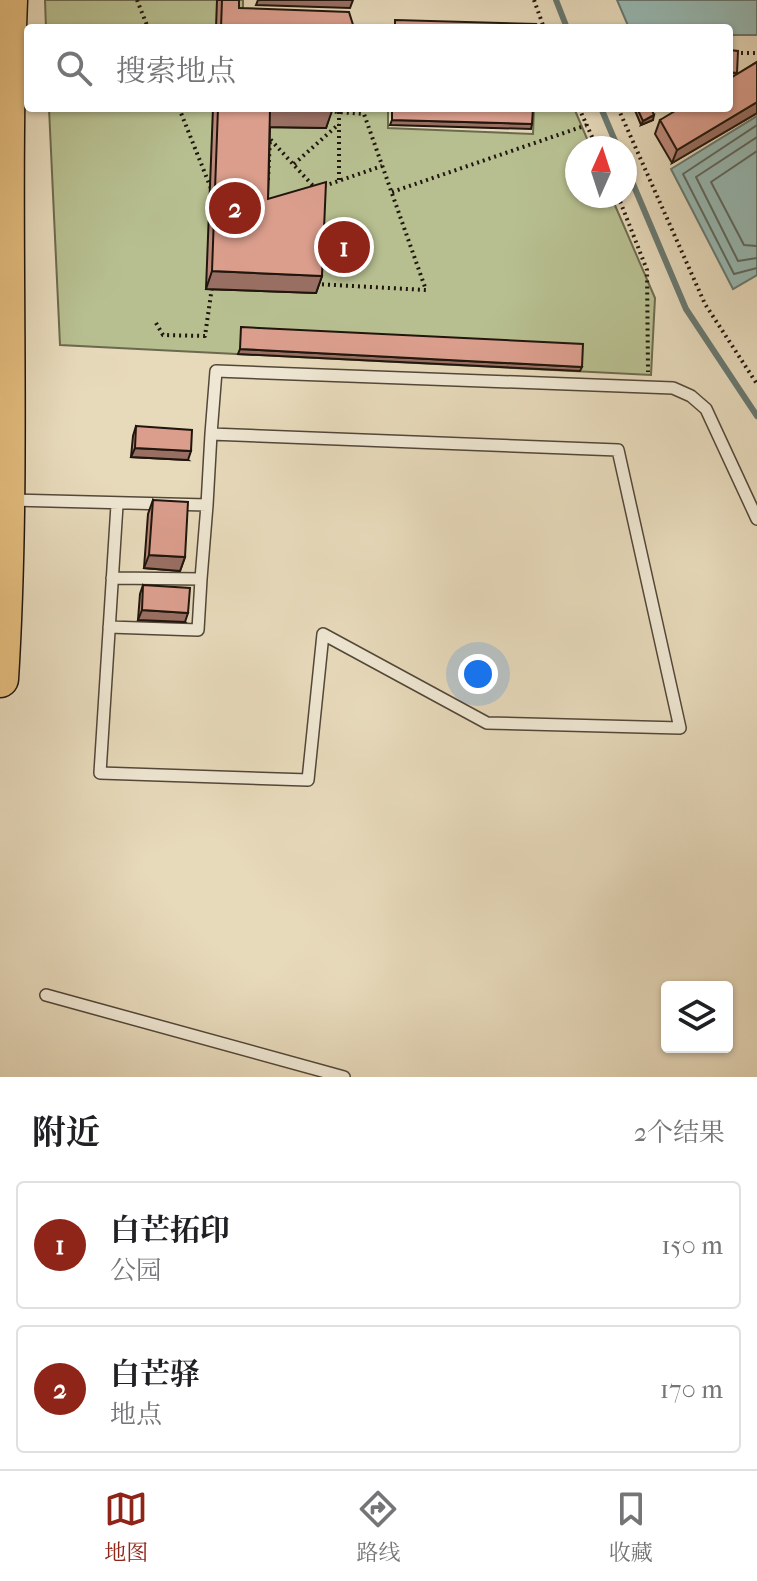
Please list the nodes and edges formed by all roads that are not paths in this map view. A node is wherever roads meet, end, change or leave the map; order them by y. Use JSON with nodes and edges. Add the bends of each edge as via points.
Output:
{"nodes":[{"id":1,"x":9,"y":0,"type":"edge"},
{"id":2,"x":211,"y":434,"type":"junction"},
{"id":3,"x":7,"y":499,"type":"junction"},
{"id":4,"x":117,"y":505,"type":"junction"},
{"id":5,"x":207,"y":505,"type":"junction"},
{"id":6,"x":757,"y":519,"type":"edge"},
{"id":7,"x":112,"y":578,"type":"junction"},
{"id":8,"x":201,"y":579,"type":"junction"},
{"id":9,"x":109,"y":627,"type":"junction"},
{"id":10,"x":0,"y":679,"type":"edge"},
{"id":11,"x":46,"y":995,"type":"dead end"},
{"id":12,"x":344,"y":1077,"type":"edge"}],
"edges":[{"from":1,"to":3,"type":"main road","via":[[3,117]]},
{"from":2,"to":5,"type":"lane"},
{"from":2,"to":6,"type":"lane","via":[[216,371],[673,388],[706,409]]},
{"from":2,"to":9,"type":"lane","via":[[618,450],[680,728],[487,723],[323,634],[308,780],[100,773]]},
{"from":3,"to":4,"type":"lane"},
{"from":3,"to":10,"type":"main road"},
{"from":4,"to":5,"type":"lane"},
{"from":4,"to":7,"type":"lane"},
{"from":5,"to":8,"type":"lane"},
{"from":7,"to":8,"type":"lane"},
{"from":7,"to":9,"type":"lane"},
{"from":8,"to":9,"type":"lane","via":[[198,630]]},
{"from":11,"to":12,"type":"lane"}]}
